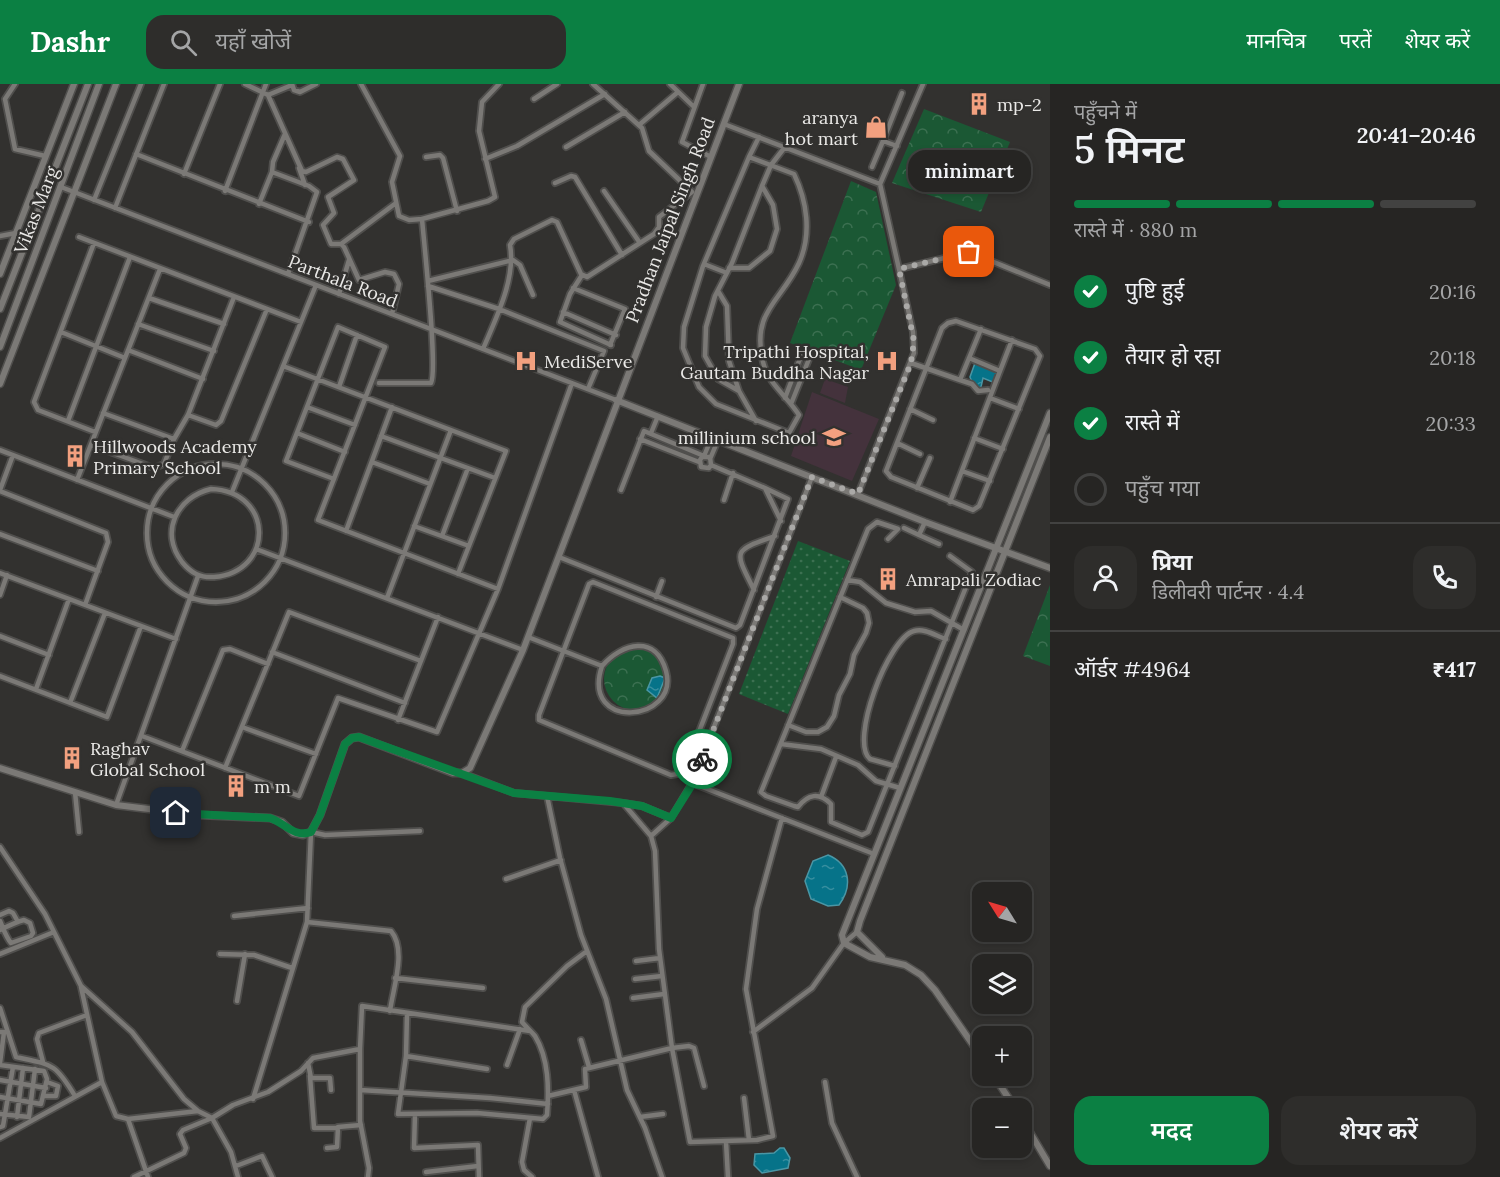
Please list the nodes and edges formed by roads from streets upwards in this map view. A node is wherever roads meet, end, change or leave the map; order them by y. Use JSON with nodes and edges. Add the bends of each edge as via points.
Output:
{"nodes":[{"id":1,"x":15,"y":84,"type":"edge"},
{"id":2,"x":74,"y":84,"type":"edge"},
{"id":3,"x":88,"y":84,"type":"edge"},
{"id":4,"x":99,"y":84,"type":"edge"},
{"id":5,"x":116,"y":84,"type":"edge"},
{"id":6,"x":141,"y":84,"type":"edge"},
{"id":7,"x":164,"y":84,"type":"edge"},
{"id":8,"x":220,"y":84,"type":"edge"},
{"id":9,"x":245,"y":84,"type":"edge"},
{"id":10,"x":266,"y":84,"type":"edge"},
{"id":11,"x":316,"y":84,"type":"edge"},
{"id":12,"x":361,"y":84,"type":"edge"},
{"id":13,"x":499,"y":84,"type":"edge"},
{"id":14,"x":557,"y":84,"type":"edge"},
{"id":15,"x":593,"y":84,"type":"edge"},
{"id":16,"x":670,"y":84,"type":"edge"},
{"id":17,"x":703,"y":84,"type":"edge"},
{"id":18,"x":739,"y":84,"type":"edge"},
{"id":19,"x":923,"y":84,"type":"edge"},
{"id":20,"x":292,"y":85,"type":"edge"},
{"id":21,"x":263,"y":91,"type":"junction"},
{"id":22,"x":678,"y":92,"type":"junction"},
{"id":23,"x":902,"y":93,"type":"dead end"},
{"id":24,"x":605,"y":94,"type":"junction"},
{"id":25,"x":268,"y":95,"type":"junction"},
{"id":26,"x":3,"y":96,"type":"edge"},
{"id":27,"x":534,"y":99,"type":"dead end"},
{"id":28,"x":694,"y":108,"type":"junction"},
{"id":29,"x":625,"y":112,"type":"junction"},
{"id":30,"x":724,"y":124,"type":"junction"},
{"id":31,"x":639,"y":125,"type":"junction"},
{"id":32,"x":285,"y":134,"type":"junction"},
{"id":33,"x":759,"y":137,"type":"junction"},
{"id":34,"x":883,"y":141,"type":"junction"},
{"id":35,"x":897,"y":146,"type":"junction"},
{"id":36,"x":566,"y":147,"type":"dead end"},
{"id":37,"x":785,"y":147,"type":"junction"},
{"id":38,"x":136,"y":154,"type":"junction"},
{"id":39,"x":45,"y":156,"type":"junction"},
{"id":40,"x":426,"y":157,"type":"dead end"},
{"id":41,"x":711,"y":157,"type":"junction"},
{"id":42,"x":749,"y":157,"type":"junction"},
{"id":43,"x":485,"y":159,"type":"junction"},
{"id":44,"x":771,"y":165,"type":"junction"},
{"id":45,"x":872,"y":167,"type":"dead end"},
{"id":46,"x":298,"y":168,"type":"junction"},
{"id":47,"x":272,"y":172,"type":"junction"},
{"id":48,"x":184,"y":174,"type":"junction"},
{"id":49,"x":555,"y":183,"type":"dead end"},
{"id":50,"x":305,"y":184,"type":"junction"},
{"id":51,"x":880,"y":184,"type":"junction"},
{"id":52,"x":762,"y":186,"type":"junction"},
{"id":53,"x":60,"y":187,"type":"junction"},
{"id":54,"x":225,"y":191,"type":"junction"},
{"id":55,"x":604,"y":191,"type":"dead end"},
{"id":56,"x":74,"y":192,"type":"junction"},
{"id":57,"x":317,"y":193,"type":"junction"},
{"id":58,"x":694,"y":194,"type":"junction"},
{"id":59,"x":328,"y":197,"type":"junction"},
{"id":60,"x":94,"y":200,"type":"junction"},
{"id":61,"x":396,"y":203,"type":"junction"},
{"id":62,"x":259,"y":204,"type":"junction"},
{"id":63,"x":115,"y":208,"type":"junction"},
{"id":64,"x":457,"y":211,"type":"junction"},
{"id":65,"x":422,"y":219,"type":"junction"},
{"id":66,"x":309,"y":222,"type":"junction"},
{"id":67,"x":16,"y":233,"type":"junction"},
{"id":68,"x":0,"y":236,"type":"edge"},
{"id":69,"x":79,"y":237,"type":"dead end"},
{"id":70,"x":94,"y":243,"type":"junction"},
{"id":71,"x":640,"y":243,"type":"junction"},
{"id":72,"x":341,"y":244,"type":"junction"},
{"id":73,"x":621,"y":255,"type":"junction"},
{"id":74,"x":130,"y":257,"type":"junction"},
{"id":75,"x":350,"y":260,"type":"junction"},
{"id":76,"x":513,"y":260,"type":"junction"},
{"id":77,"x":704,"y":264,"type":"junction"},
{"id":78,"x":160,"y":268,"type":"junction"},
{"id":79,"x":899,"y":269,"type":"junction"},
{"id":80,"x":728,"y":271,"type":"junction"},
{"id":81,"x":0,"y":273,"type":"edge"},
{"id":82,"x":288,"y":274,"type":"junction"},
{"id":83,"x":582,"y":275,"type":"junction"},
{"id":84,"x":428,"y":284,"type":"junction"},
{"id":85,"x":316,"y":285,"type":"junction"},
{"id":86,"x":1050,"y":285,"type":"edge"},
{"id":87,"x":573,"y":288,"type":"junction"},
{"id":88,"x":718,"y":291,"type":"junction"},
{"id":89,"x":339,"y":294,"type":"junction"},
{"id":90,"x":533,"y":295,"type":"dead end"},
{"id":91,"x":234,"y":297,"type":"junction"},
{"id":92,"x":148,"y":298,"type":"junction"},
{"id":93,"x":0,"y":309,"type":"edge"},
{"id":94,"x":267,"y":309,"type":"junction"},
{"id":95,"x":499,"y":309,"type":"junction"},
{"id":96,"x":563,"y":312,"type":"junction"},
{"id":97,"x":392,"y":314,"type":"junction"},
{"id":98,"x":301,"y":322,"type":"junction"},
{"id":99,"x":138,"y":324,"type":"junction"},
{"id":100,"x":224,"y":324,"type":"junction"},
{"id":101,"x":981,"y":328,"type":"junction"},
{"id":102,"x":430,"y":329,"type":"junction"},
{"id":103,"x":61,"y":332,"type":"junction"},
{"id":104,"x":357,"y":335,"type":"junction"},
{"id":105,"x":616,"y":335,"type":"junction"},
{"id":106,"x":1012,"y":340,"type":"junction"},
{"id":107,"x":611,"y":345,"type":"junction"},
{"id":108,"x":97,"y":346,"type":"junction"},
{"id":109,"x":0,"y":347,"type":"edge"},
{"id":110,"x":483,"y":349,"type":"junction"},
{"id":111,"x":128,"y":351,"type":"junction"},
{"id":112,"x":214,"y":351,"type":"junction"},
{"id":113,"x":604,"y":351,"type":"junction"},
{"id":114,"x":801,"y":356,"type":"dead end"},
{"id":115,"x":125,"y":358,"type":"junction"},
{"id":116,"x":969,"y":358,"type":"junction"},
{"id":117,"x":809,"y":359,"type":"dead end"},
{"id":118,"x":911,"y":363,"type":"junction"},
{"id":119,"x":284,"y":366,"type":"junction"},
{"id":120,"x":927,"y":368,"type":"junction"},
{"id":121,"x":1000,"y":371,"type":"junction"},
{"id":122,"x":203,"y":379,"type":"junction"},
{"id":123,"x":318,"y":379,"type":"junction"},
{"id":124,"x":960,"y":380,"type":"junction"},
{"id":125,"x":379,"y":383,"type":"dead end"},
{"id":126,"x":572,"y":383,"type":"junction"},
{"id":127,"x":0,"y":384,"type":"edge"},
{"id":128,"x":339,"y":387,"type":"junction"},
{"id":129,"x":588,"y":389,"type":"junction"},
{"id":130,"x":988,"y":390,"type":"dead end"},
{"id":131,"x":739,"y":391,"type":"junction"},
{"id":132,"x":366,"y":397,"type":"junction"},
{"id":133,"x":784,"y":398,"type":"junction"},
{"id":134,"x":990,"y":398,"type":"junction"},
{"id":135,"x":616,"y":400,"type":"junction"},
{"id":136,"x":791,"y":404,"type":"junction"},
{"id":137,"x":307,"y":407,"type":"junction"},
{"id":138,"x":392,"y":407,"type":"junction"},
{"id":139,"x":910,"y":409,"type":"junction"},
{"id":140,"x":1020,"y":409,"type":"junction"},
{"id":141,"x":103,"y":413,"type":"junction"},
{"id":142,"x":1050,"y":413,"type":"edge"},
{"id":143,"x":188,"y":415,"type":"junction"},
{"id":144,"x":658,"y":416,"type":"junction"},
{"id":145,"x":933,"y":420,"type":"dead end"},
{"id":146,"x":68,"y":422,"type":"junction"},
{"id":147,"x":756,"y":422,"type":"junction"},
{"id":148,"x":355,"y":425,"type":"junction"},
{"id":149,"x":451,"y":430,"type":"junction"},
{"id":150,"x":96,"y":432,"type":"junction"},
{"id":151,"x":297,"y":433,"type":"junction"},
{"id":152,"x":651,"y":433,"type":"junction"},
{"id":153,"x":381,"y":436,"type":"junction"},
{"id":154,"x":1050,"y":437,"type":"edge"},
{"id":155,"x":715,"y":438,"type":"junction"},
{"id":156,"x":974,"y":438,"type":"junction"},
{"id":157,"x":174,"y":439,"type":"junction"},
{"id":158,"x":640,"y":439,"type":"junction"},
{"id":159,"x":897,"y":443,"type":"junction"},
{"id":160,"x":91,"y":445,"type":"junction"},
{"id":161,"x":1003,"y":449,"type":"junction"},
{"id":162,"x":0,"y":450,"type":"edge"},
{"id":163,"x":345,"y":452,"type":"junction"},
{"id":164,"x":920,"y":454,"type":"dead end"},
{"id":165,"x":13,"y":455,"type":"junction"},
{"id":166,"x":704,"y":456,"type":"junction"},
{"id":167,"x":440,"y":458,"type":"junction"},
{"id":168,"x":930,"y":458,"type":"dead end"},
{"id":169,"x":372,"y":462,"type":"junction"},
{"id":170,"x":699,"y":462,"type":"junction"},
{"id":171,"x":711,"y":462,"type":"junction"},
{"id":172,"x":242,"y":468,"type":"junction"},
{"id":173,"x":468,"y":468,"type":"junction"},
{"id":174,"x":962,"y":471,"type":"junction"},
{"id":175,"x":733,"y":473,"type":"junction"},
{"id":176,"x":812,"y":477,"type":"junction"},
{"id":177,"x":495,"y":478,"type":"junction"},
{"id":178,"x":334,"y":479,"type":"junction"},
{"id":179,"x":77,"y":480,"type":"junction"},
{"id":180,"x":990,"y":481,"type":"junction"},
{"id":181,"x":430,"y":484,"type":"junction"},
{"id":182,"x":765,"y":488,"type":"junction"},
{"id":183,"x":917,"y":488,"type":"junction"},
{"id":184,"x":0,"y":490,"type":"edge"},
{"id":185,"x":621,"y":490,"type":"dead end"},
{"id":186,"x":232,"y":492,"type":"junction"},
{"id":187,"x":858,"y":494,"type":"junction"},
{"id":188,"x":724,"y":500,"type":"dead end"},
{"id":189,"x":950,"y":501,"type":"junction"},
{"id":190,"x":152,"y":509,"type":"junction"},
{"id":191,"x":174,"y":518,"type":"junction"},
{"id":192,"x":781,"y":521,"type":"junction"},
{"id":193,"x":925,"y":522,"type":"junction"},
{"id":194,"x":414,"y":526,"type":"junction"},
{"id":195,"x":904,"y":528,"type":"dead end"},
{"id":196,"x":346,"y":531,"type":"junction"},
{"id":197,"x":0,"y":534,"type":"edge"},
{"id":198,"x":919,"y":535,"type":"junction"},
{"id":199,"x":442,"y":536,"type":"junction"},
{"id":200,"x":775,"y":536,"type":"junction"},
{"id":201,"x":888,"y":539,"type":"dead end"},
{"id":202,"x":939,"y":544,"type":"dead end"},
{"id":203,"x":469,"y":546,"type":"junction"},
{"id":204,"x":997,"y":546,"type":"junction"},
{"id":205,"x":256,"y":549,"type":"junction"},
{"id":206,"x":1006,"y":550,"type":"junction"},
{"id":207,"x":404,"y":553,"type":"junction"},
{"id":208,"x":950,"y":556,"type":"dead end"},
{"id":209,"x":559,"y":557,"type":"junction"},
{"id":210,"x":281,"y":558,"type":"junction"},
{"id":211,"x":1050,"y":568,"type":"edge"},
{"id":212,"x":98,"y":571,"type":"junction"},
{"id":213,"x":0,"y":573,"type":"edge"},
{"id":214,"x":458,"y":574,"type":"junction"},
{"id":215,"x":7,"y":575,"type":"junction"},
{"id":216,"x":198,"y":576,"type":"junction"},
{"id":217,"x":847,"y":580,"type":"junction"},
{"id":218,"x":662,"y":581,"type":"dead end"},
{"id":219,"x":498,"y":590,"type":"junction"},
{"id":220,"x":754,"y":590,"type":"junction"},
{"id":221,"x":0,"y":595,"type":"edge"},
{"id":222,"x":657,"y":597,"type":"junction"},
{"id":223,"x":840,"y":597,"type":"junction"},
{"id":224,"x":190,"y":598,"type":"junction"},
{"id":225,"x":387,"y":598,"type":"junction"},
{"id":226,"x":69,"y":599,"type":"junction"},
{"id":227,"x":85,"y":605,"type":"junction"},
{"id":228,"x":105,"y":613,"type":"junction"},
{"id":229,"x":438,"y":618,"type":"junction"},
{"id":230,"x":951,"y":625,"type":"junction"},
{"id":231,"x":141,"y":626,"type":"junction"},
{"id":232,"x":964,"y":630,"type":"junction"},
{"id":233,"x":479,"y":632,"type":"junction"},
{"id":234,"x":0,"y":636,"type":"edge"},
{"id":235,"x":528,"y":637,"type":"junction"},
{"id":236,"x":176,"y":639,"type":"junction"},
{"id":237,"x":945,"y":639,"type":"junction"},
{"id":238,"x":523,"y":650,"type":"junction"},
{"id":239,"x":563,"y":650,"type":"junction"},
{"id":240,"x":272,"y":652,"type":"junction"},
{"id":241,"x":49,"y":655,"type":"junction"},
{"id":242,"x":421,"y":661,"type":"junction"},
{"id":243,"x":268,"y":664,"type":"junction"},
{"id":244,"x":951,"y":665,"type":"junction"},
{"id":245,"x":602,"y":666,"type":"junction"},
{"id":246,"x":959,"y":668,"type":"junction"},
{"id":247,"x":0,"y":676,"type":"edge"},
{"id":248,"x":36,"y":689,"type":"junction"},
{"id":249,"x":70,"y":703,"type":"junction"},
{"id":250,"x":405,"y":703,"type":"junction"},
{"id":251,"x":708,"y":706,"type":"junction"},
{"id":252,"x":719,"y":711,"type":"junction"},
{"id":253,"x":398,"y":720,"type":"junction"},
{"id":254,"x":788,"y":725,"type":"junction"},
{"id":255,"x":242,"y":727,"type":"junction"},
{"id":256,"x":142,"y":736,"type":"junction"},
{"id":257,"x":781,"y":744,"type":"junction"},
{"id":258,"x":182,"y":752,"type":"junction"},
{"id":259,"x":316,"y":754,"type":"junction"},
{"id":260,"x":836,"y":757,"type":"junction"},
{"id":261,"x":895,"y":766,"type":"junction"},
{"id":262,"x":0,"y":768,"type":"edge"},
{"id":263,"x":225,"y":768,"type":"junction"},
{"id":264,"x":462,"y":773,"type":"junction"},
{"id":265,"x":693,"y":783,"type":"junction"},
{"id":266,"x":887,"y":784,"type":"junction"},
{"id":267,"x":900,"y":788,"type":"junction"},
{"id":268,"x":75,"y":792,"type":"junction"},
{"id":269,"x":547,"y":796,"type":"junction"},
{"id":270,"x":821,"y":797,"type":"junction"},
{"id":271,"x":623,"y":803,"type":"junction"},
{"id":272,"x":116,"y":805,"type":"junction"},
{"id":273,"x":671,"y":818,"type":"junction"},
{"id":274,"x":782,"y":818,"type":"junction"},
{"id":275,"x":420,"y":831,"type":"dead end"},
{"id":276,"x":80,"y":832,"type":"dead end"},
{"id":277,"x":311,"y":832,"type":"junction"},
{"id":278,"x":651,"y":836,"type":"junction"},
{"id":279,"x":0,"y":848,"type":"edge"},
{"id":280,"x":874,"y":854,"type":"junction"},
{"id":281,"x":561,"y":860,"type":"junction"},
{"id":282,"x":506,"y":879,"type":"dead end"},
{"id":283,"x":308,"y":908,"type":"junction"},
{"id":284,"x":0,"y":915,"type":"edge"},
{"id":285,"x":234,"y":916,"type":"dead end"},
{"id":286,"x":0,"y":921,"type":"edge"},
{"id":287,"x":18,"y":922,"type":"junction"},
{"id":288,"x":307,"y":922,"type":"junction"},
{"id":289,"x":2,"y":929,"type":"edge"},
{"id":290,"x":857,"y":932,"type":"junction"},
{"id":291,"x":54,"y":933,"type":"junction"},
{"id":292,"x":844,"y":943,"type":"junction"},
{"id":293,"x":587,"y":951,"type":"junction"},
{"id":294,"x":0,"y":954,"type":"edge"},
{"id":295,"x":220,"y":954,"type":"dead end"},
{"id":296,"x":245,"y":954,"type":"junction"},
{"id":297,"x":660,"y":958,"type":"junction"},
{"id":298,"x":883,"y":958,"type":"junction"},
{"id":299,"x":636,"y":962,"type":"dead end"},
{"id":300,"x":292,"y":968,"type":"junction"},
{"id":301,"x":662,"y":976,"type":"junction"},
{"id":302,"x":395,"y":978,"type":"junction"},
{"id":303,"x":635,"y":979,"type":"dead end"},
{"id":304,"x":81,"y":986,"type":"junction"},
{"id":305,"x":483,"y":988,"type":"dead end"},
{"id":306,"x":664,"y":994,"type":"junction"},
{"id":307,"x":633,"y":998,"type":"dead end"},
{"id":308,"x":237,"y":1001,"type":"dead end"},
{"id":309,"x":0,"y":1008,"type":"edge"},
{"id":310,"x":390,"y":1011,"type":"junction"},
{"id":311,"x":407,"y":1014,"type":"junction"},
{"id":312,"x":87,"y":1016,"type":"junction"},
{"id":313,"x":520,"y":1029,"type":"junction"},
{"id":314,"x":530,"y":1030,"type":"junction"},
{"id":315,"x":0,"y":1032,"type":"edge"},
{"id":316,"x":753,"y":1032,"type":"junction"},
{"id":317,"x":581,"y":1040,"type":"dead end"},
{"id":318,"x":972,"y":1044,"type":"edge"},
{"id":319,"x":1,"y":1048,"type":"edge"},
{"id":320,"x":360,"y":1048,"type":"junction"},
{"id":321,"x":672,"y":1048,"type":"junction"},
{"id":322,"x":406,"y":1056,"type":"junction"},
{"id":323,"x":620,"y":1059,"type":"junction"},
{"id":324,"x":43,"y":1062,"type":"junction"},
{"id":325,"x":308,"y":1063,"type":"junction"},
{"id":326,"x":0,"y":1064,"type":"edge"},
{"id":327,"x":507,"y":1065,"type":"dead end"},
{"id":328,"x":13,"y":1067,"type":"junction"},
{"id":329,"x":589,"y":1067,"type":"junction"},
{"id":330,"x":23,"y":1068,"type":"junction"},
{"id":331,"x":35,"y":1069,"type":"junction"},
{"id":332,"x":487,"y":1069,"type":"dead end"},
{"id":333,"x":310,"y":1076,"type":"junction"},
{"id":334,"x":0,"y":1080,"type":"edge"},
{"id":335,"x":11,"y":1082,"type":"junction"},
{"id":336,"x":102,"y":1082,"type":"junction"},
{"id":337,"x":825,"y":1082,"type":"dead end"},
{"id":338,"x":21,"y":1084,"type":"junction"},
{"id":339,"x":46,"y":1085,"type":"junction"},
{"id":340,"x":33,"y":1086,"type":"junction"},
{"id":341,"x":704,"y":1086,"type":"dead end"},
{"id":342,"x":331,"y":1090,"type":"dead end"},
{"id":343,"x":360,"y":1090,"type":"junction"},
{"id":344,"x":574,"y":1090,"type":"junction"},
{"id":345,"x":401,"y":1092,"type":"junction"},
{"id":346,"x":45,"y":1096,"type":"junction"},
{"id":347,"x":75,"y":1096,"type":"junction"},
{"id":348,"x":548,"y":1096,"type":"junction"},
{"id":349,"x":0,"y":1097,"type":"edge"},
{"id":350,"x":8,"y":1098,"type":"junction"},
{"id":351,"x":744,"y":1098,"type":"dead end"},
{"id":352,"x":253,"y":1099,"type":"junction"},
{"id":353,"x":19,"y":1100,"type":"junction"},
{"id":354,"x":31,"y":1102,"type":"junction"},
{"id":355,"x":548,"y":1104,"type":"junction"},
{"id":356,"x":198,"y":1111,"type":"junction"},
{"id":357,"x":2,"y":1114,"type":"edge"},
{"id":358,"x":415,"y":1114,"type":"junction"},
{"id":359,"x":663,"y":1114,"type":"dead end"},
{"id":360,"x":17,"y":1116,"type":"junction"},
{"id":361,"x":640,"y":1117,"type":"junction"},
{"id":362,"x":212,"y":1118,"type":"junction"},
{"id":363,"x":530,"y":1118,"type":"junction"},
{"id":364,"x":128,"y":1119,"type":"junction"},
{"id":365,"x":361,"y":1125,"type":"junction"},
{"id":366,"x":0,"y":1127,"type":"edge"},
{"id":367,"x":337,"y":1128,"type":"junction"},
{"id":368,"x":1032,"y":1136,"type":"edge"},
{"id":369,"x":0,"y":1138,"type":"edge"},
{"id":370,"x":749,"y":1140,"type":"junction"},
{"id":371,"x":726,"y":1142,"type":"junction"},
{"id":372,"x":327,"y":1148,"type":"dead end"},
{"id":373,"x":236,"y":1166,"type":"junction"},
{"id":374,"x":1050,"y":1166,"type":"edge"},
{"id":375,"x":478,"y":1167,"type":"junction"},
{"id":376,"x":426,"y":1172,"type":"dead end"},
{"id":377,"x":147,"y":1175,"type":"edge"},
{"id":378,"x":134,"y":1177,"type":"edge"},
{"id":379,"x":238,"y":1177,"type":"edge"},
{"id":380,"x":272,"y":1177,"type":"edge"},
{"id":381,"x":368,"y":1177,"type":"edge"},
{"id":382,"x":480,"y":1177,"type":"edge"},
{"id":383,"x":532,"y":1177,"type":"edge"},
{"id":384,"x":598,"y":1177,"type":"edge"},
{"id":385,"x":662,"y":1177,"type":"edge"},
{"id":386,"x":728,"y":1177,"type":"edge"},
{"id":387,"x":857,"y":1177,"type":"edge"}],
"edges":[{"from":1,"to":26,"type":"street"},
{"from":2,"to":39,"type":"street"},
{"from":3,"to":93,"type":"street","name":"Vikas Marg"},
{"from":4,"to":53,"type":"street","name":"Vikas Marg"},
{"from":5,"to":56,"type":"street"},
{"from":6,"to":60,"type":"street"},
{"from":7,"to":38,"type":"street"},
{"from":8,"to":48,"type":"street"},
{"from":9,"to":21,"type":"street"},
{"from":10,"to":21,"type":"street"},
{"from":11,"to":20,"type":"street","via":[[300,92]]},
{"from":12,"to":61,"type":"street","via":[[400,156],[392,177]]},
{"from":13,"to":43,"type":"street","via":[[481,105],[479,135]]},
{"from":14,"to":27,"type":"street"},
{"from":15,"to":24,"type":"street"},
{"from":16,"to":22,"type":"street"},
{"from":17,"to":28,"type":"street"},
{"from":18,"to":30,"type":"street","name":"Pradhan Jaipal Singh Road"},
{"from":19,"to":35,"type":"street"},
{"from":20,"to":25,"type":"street"},
{"from":21,"to":25,"type":"street"},
{"from":21,"to":54,"type":"street"},
{"from":22,"to":28,"type":"street"},
{"from":22,"to":31,"type":"street"},
{"from":23,"to":34,"type":"street"},
{"from":24,"to":29,"type":"street"},
{"from":24,"to":43,"type":"street","via":[[517,146]]},
{"from":25,"to":32,"type":"street"},
{"from":26,"to":39,"type":"street","via":[[12,145],[19,151]]},
{"from":28,"to":41,"type":"street","via":[[682,144]]},
{"from":29,"to":31,"type":"street"},
{"from":29,"to":36,"type":"street"},
{"from":30,"to":33,"type":"street"},
{"from":30,"to":41,"type":"street","name":"Pradhan Jaipal Singh Road"},
{"from":31,"to":58,"type":"street","via":[[650,151]]},
{"from":32,"to":46,"type":"street"},
{"from":32,"to":47,"type":"street"},
{"from":33,"to":37,"type":"street"},
{"from":33,"to":42,"type":"street"},
{"from":34,"to":35,"type":"street"},
{"from":34,"to":45,"type":"street"},
{"from":35,"to":51,"type":"street"},
{"from":37,"to":44,"type":"street"},
{"from":37,"to":51,"type":"street"},
{"from":38,"to":48,"type":"street"},
{"from":38,"to":63,"type":"street"},
{"from":39,"to":67,"type":"street"},
{"from":40,"to":64,"type":"street","via":[[443,158]]},
{"from":41,"to":58,"type":"street","name":"Pradhan Jaipal Singh Road"},
{"from":42,"to":44,"type":"street"},
{"from":42,"to":77,"type":"street"},
{"from":43,"to":64,"type":"street","via":[[495,196]]},
{"from":44,"to":52,"type":"street"},
{"from":44,"to":133,"type":"street","via":[[794,174],[807,213],[799,263],[762,324],[763,364]]},
{"from":46,"to":50,"type":"street"},
{"from":46,"to":59,"type":"street","via":[[306,172],[337,157],[343,159],[354,180]]},
{"from":47,"to":50,"type":"street"},
{"from":47,"to":62,"type":"street"},
{"from":48,"to":54,"type":"street"},
{"from":49,"to":73,"type":"street","via":[[575,177]]},
{"from":50,"to":57,"type":"street"},
{"from":51,"to":79,"type":"street"},
{"from":52,"to":80,"type":"street"},
{"from":52,"to":80,"type":"street","via":[[773,205],[777,229],[770,251],[749,268]]},
{"from":53,"to":56,"type":"street","name":"Parthala Road"},
{"from":53,"to":109,"type":"street","name":"Vikas Marg"},
{"from":54,"to":62,"type":"street"},
{"from":55,"to":71,"type":"street"},
{"from":56,"to":60,"type":"street","name":"Parthala Road"},
{"from":56,"to":127,"type":"street"},
{"from":57,"to":59,"type":"street"},
{"from":57,"to":66,"type":"street"},
{"from":58,"to":71,"type":"street","via":[[659,217],[657,231]]},
{"from":58,"to":135,"type":"street","name":"Pradhan Jaipal Singh Road"},
{"from":59,"to":72,"type":"street","via":[[334,213],[323,225],[331,244]]},
{"from":60,"to":63,"type":"street","name":"Parthala Road"},
{"from":61,"to":65,"type":"street","via":[[399,216]]},
{"from":61,"to":72,"type":"street"},
{"from":62,"to":66,"type":"street"},
{"from":63,"to":82,"type":"street","name":"Parthala Road"},
{"from":64,"to":65,"type":"street"},
{"from":65,"to":84,"type":"street"},
{"from":66,"to":82,"type":"street"},
{"from":67,"to":68,"type":"street"},
{"from":67,"to":81,"type":"street"},
{"from":69,"to":70,"type":"street"},
{"from":70,"to":74,"type":"street"},
{"from":70,"to":103,"type":"street"},
{"from":71,"to":73,"type":"street"},
{"from":72,"to":75,"type":"street"},
{"from":73,"to":83,"type":"street","via":[[587,277]]},
{"from":74,"to":78,"type":"street"},
{"from":74,"to":108,"type":"street"},
{"from":75,"to":89,"type":"street"},
{"from":75,"to":97,"type":"street","via":[[359,279],[385,272],[394,274],[399,284]]},
{"from":76,"to":83,"type":"street","via":[[510,245],[514,239],[554,221]]},
{"from":76,"to":84,"type":"street"},
{"from":76,"to":90,"type":"street","via":[[520,265]]},
{"from":76,"to":95,"type":"street"},
{"from":77,"to":80,"type":"street"},
{"from":77,"to":147,"type":"street","via":[[684,327],[683,348],[689,369],[699,387],[716,404]]},
{"from":78,"to":91,"type":"street"},
{"from":78,"to":92,"type":"street"},
{"from":79,"to":86,"type":"street","via":[[969,252]]},
{"from":79,"to":118,"type":"street","via":[[914,341]]},
{"from":80,"to":88,"type":"street"},
{"from":82,"to":85,"type":"street","name":"Parthala Road"},
{"from":83,"to":87,"type":"street"},
{"from":84,"to":95,"type":"street"},
{"from":84,"to":102,"type":"street"},
{"from":85,"to":89,"type":"street","name":"Parthala Road"},
{"from":85,"to":98,"type":"street"},
{"from":87,"to":96,"type":"street"},
{"from":87,"to":105,"type":"street","via":[[623,308],[625,315]]},
{"from":88,"to":131,"type":"street","via":[[727,306],[729,361]]},
{"from":88,"to":131,"type":"street","via":[[706,327],[705,356],[718,380]]},
{"from":89,"to":97,"type":"street","name":"Parthala Road"},
{"from":91,"to":94,"type":"street"},
{"from":91,"to":100,"type":"street"},
{"from":92,"to":99,"type":"street"},
{"from":92,"to":100,"type":"street"},
{"from":94,"to":98,"type":"street"},
{"from":94,"to":143,"type":"street","via":[[221,421],[216,425]]},
{"from":95,"to":110,"type":"street"},
{"from":95,"to":113,"type":"street"},
{"from":96,"to":105,"type":"street"},
{"from":96,"to":107,"type":"street","via":[[561,323]]},
{"from":97,"to":102,"type":"street","name":"Parthala Road"},
{"from":98,"to":119,"type":"street"},
{"from":99,"to":111,"type":"street"},
{"from":99,"to":112,"type":"street"},
{"from":100,"to":112,"type":"street"},
{"from":101,"to":106,"type":"street"},
{"from":101,"to":116,"type":"street"},
{"from":101,"to":120,"type":"street","via":[[956,321],[948,323],[942,328]]},
{"from":102,"to":110,"type":"street","name":"Parthala Road"},
{"from":102,"to":125,"type":"street","via":[[434,376],[431,383]]},
{"from":103,"to":108,"type":"street"},
{"from":103,"to":146,"type":"street","via":[[34,402],[38,410]]},
{"from":104,"to":123,"type":"street","via":[[338,327]]},
{"from":104,"to":128,"type":"street"},
{"from":104,"to":132,"type":"street","via":[[385,347]]},
{"from":105,"to":107,"type":"street"},
{"from":106,"to":121,"type":"street"},
{"from":106,"to":140,"type":"street","via":[[1035,348],[1040,356]]},
{"from":107,"to":113,"type":"street"},
{"from":108,"to":115,"type":"street"},
{"from":108,"to":146,"type":"street"},
{"from":110,"to":126,"type":"street","name":"Parthala Road"},
{"from":111,"to":115,"type":"street"},
{"from":111,"to":122,"type":"street"},
{"from":112,"to":122,"type":"street"},
{"from":113,"to":129,"type":"street"},
{"from":114,"to":133,"type":"street"},
{"from":115,"to":141,"type":"street"},
{"from":116,"to":121,"type":"street"},
{"from":116,"to":124,"type":"street"},
{"from":117,"to":136,"type":"street"},
{"from":118,"to":120,"type":"street"},
{"from":118,"to":187,"type":"street"},
{"from":119,"to":123,"type":"street"},
{"from":119,"to":172,"type":"street"},
{"from":120,"to":124,"type":"street"},
{"from":120,"to":139,"type":"street"},
{"from":121,"to":134,"type":"street"},
{"from":122,"to":143,"type":"street"},
{"from":123,"to":128,"type":"street"},
{"from":123,"to":137,"type":"street"},
{"from":124,"to":130,"type":"street","via":[[978,391]]},
{"from":126,"to":129,"type":"street","name":"Parthala Road"},
{"from":126,"to":219,"type":"street"},
{"from":128,"to":132,"type":"street"},
{"from":129,"to":135,"type":"street","name":"Parthala Road"},
{"from":131,"to":147,"type":"street"},
{"from":132,"to":138,"type":"street"},
{"from":132,"to":148,"type":"street"},
{"from":133,"to":136,"type":"street"},
{"from":134,"to":140,"type":"street"},
{"from":134,"to":156,"type":"street"},
{"from":135,"to":144,"type":"street"},
{"from":135,"to":209,"type":"street","name":"Pradhan Jaipal Singh Road"},
{"from":136,"to":147,"type":"street","via":[[799,415],[789,433]]},
{"from":137,"to":148,"type":"street"},
{"from":137,"to":151,"type":"street"},
{"from":138,"to":149,"type":"street"},
{"from":138,"to":153,"type":"street"},
{"from":139,"to":145,"type":"street"},
{"from":139,"to":159,"type":"street"},
{"from":140,"to":161,"type":"street"},
{"from":141,"to":150,"type":"street"},
{"from":141,"to":157,"type":"street"},
{"from":142,"to":204,"type":"street"},
{"from":143,"to":157,"type":"street"},
{"from":144,"to":152,"type":"street"},
{"from":144,"to":155,"type":"street"},
{"from":146,"to":150,"type":"street"},
{"from":148,"to":163,"type":"street"},
{"from":149,"to":167,"type":"street"},
{"from":149,"to":177,"type":"street","via":[[506,451]]},
{"from":150,"to":160,"type":"street"},
{"from":151,"to":163,"type":"street"},
{"from":151,"to":178,"type":"street","via":[[286,461]]},
{"from":152,"to":158,"type":"street","via":[[644,431]]},
{"from":152,"to":166,"type":"street"},
{"from":153,"to":167,"type":"street"},
{"from":153,"to":169,"type":"street"},
{"from":154,"to":206,"type":"street"},
{"from":155,"to":166,"type":"street"},
{"from":155,"to":171,"type":"street"},
{"from":155,"to":176,"type":"street"},
{"from":156,"to":161,"type":"street"},
{"from":156,"to":174,"type":"street"},
{"from":157,"to":160,"type":"street","via":[[164,464],[158,468]]},
{"from":158,"to":170,"type":"street"},
{"from":158,"to":185,"type":"street"},
{"from":159,"to":164,"type":"street"},
{"from":159,"to":183,"type":"street","via":[[886,471]]},
{"from":160,"to":179,"type":"street"},
{"from":161,"to":180,"type":"street"},
{"from":162,"to":165,"type":"street"},
{"from":163,"to":178,"type":"street"},
{"from":165,"to":179,"type":"street"},
{"from":165,"to":184,"type":"street"},
{"from":166,"to":170,"type":"street"},
{"from":166,"to":171,"type":"street"},
{"from":167,"to":173,"type":"street"},
{"from":167,"to":181,"type":"street"},
{"from":168,"to":183,"type":"street"},
{"from":169,"to":181,"type":"street"},
{"from":169,"to":196,"type":"street"},
{"from":170,"to":171,"type":"street","via":[[705,469]]},
{"from":171,"to":175,"type":"street"},
{"from":172,"to":186,"type":"street"},
{"from":172,"to":190,"type":"street","via":[[199,466],[163,490]]},
{"from":172,"to":210,"type":"street","via":[[260,479],[276,497],[284,519]]},
{"from":173,"to":177,"type":"street"},
{"from":173,"to":199,"type":"street"},
{"from":174,"to":180,"type":"street"},
{"from":174,"to":189,"type":"street"},
{"from":175,"to":182,"type":"street"},
{"from":175,"to":188,"type":"street"},
{"from":176,"to":187,"type":"street"},
{"from":176,"to":252,"type":"street"},
{"from":177,"to":203,"type":"street"},
{"from":178,"to":196,"type":"street","via":[[318,520]]},
{"from":179,"to":190,"type":"street"},
{"from":180,"to":189,"type":"street","via":[[977,508],[970,510]]},
{"from":181,"to":194,"type":"street"},
{"from":182,"to":192,"type":"street"},
{"from":182,"to":192,"type":"street","via":[[787,497]]},
{"from":183,"to":189,"type":"street"},
{"from":184,"to":212,"type":"street","via":[[106,533],[108,542]]},
{"from":186,"to":191,"type":"street","via":[[199,492],[189,498]]},
{"from":186,"to":205,"type":"street","via":[[243,498],[257,517]]},
{"from":187,"to":193,"type":"street"},
{"from":190,"to":191,"type":"street"},
{"from":190,"to":224,"type":"street","via":[[147,530],[158,571],[174,589]]},
{"from":191,"to":216,"type":"street","via":[[171,532],[176,553]]},
{"from":192,"to":200,"type":"street"},
{"from":193,"to":198,"type":"street"},
{"from":193,"to":204,"type":"street"},
{"from":194,"to":199,"type":"street"},
{"from":194,"to":207,"type":"street"},
{"from":195,"to":198,"type":"street"},
{"from":196,"to":207,"type":"street"},
{"from":197,"to":212,"type":"street"},
{"from":198,"to":202,"type":"street"},
{"from":199,"to":203,"type":"street"},
{"from":200,"to":220,"type":"street"},
{"from":200,"to":220,"type":"street","via":[[740,552],[739,560]]},
{"from":201,"to":217,"type":"street","via":[[897,531],[896,527],[880,522],[870,526]]},
{"from":203,"to":214,"type":"street"},
{"from":204,"to":206,"type":"street"},
{"from":204,"to":232,"type":"street"},
{"from":205,"to":210,"type":"street"},
{"from":205,"to":216,"type":"street","via":[[246,564],[234,572]]},
{"from":206,"to":211,"type":"street"},
{"from":206,"to":246,"type":"street"},
{"from":207,"to":214,"type":"street"},
{"from":207,"to":225,"type":"street"},
{"from":208,"to":230,"type":"street","via":[[972,572]]},
{"from":209,"to":222,"type":"street"},
{"from":209,"to":235,"type":"street","name":"Pradhan Jaipal Singh Road"},
{"from":210,"to":224,"type":"street","via":[[263,585],[243,597],[219,603]]},
{"from":210,"to":225,"type":"street"},
{"from":212,"to":227,"type":"street"},
{"from":213,"to":215,"type":"street"},
{"from":214,"to":219,"type":"street"},
{"from":215,"to":221,"type":"street"},
{"from":215,"to":226,"type":"street"},
{"from":216,"to":224,"type":"street"},
{"from":217,"to":223,"type":"street"},
{"from":217,"to":230,"type":"street","via":[[860,582],[886,603],[915,612],[931,612],[946,618]]},
{"from":218,"to":222,"type":"street"},
{"from":219,"to":233,"type":"street"},
{"from":220,"to":222,"type":"street","via":[[736,628]]},
{"from":223,"to":254,"type":"street"},
{"from":223,"to":254,"type":"street","via":[[863,608],[869,623],[837,699],[834,716],[818,732]]},
{"from":224,"to":236,"type":"street"},
{"from":225,"to":229,"type":"street"},
{"from":226,"to":227,"type":"street"},
{"from":226,"to":241,"type":"street"},
{"from":227,"to":228,"type":"street"},
{"from":228,"to":231,"type":"street"},
{"from":228,"to":249,"type":"street"},
{"from":229,"to":233,"type":"street"},
{"from":229,"to":242,"type":"street"},
{"from":230,"to":232,"type":"street"},
{"from":230,"to":237,"type":"street"},
{"from":231,"to":236,"type":"street"},
{"from":231,"to":249,"type":"street","via":[[107,717]]},
{"from":232,"to":244,"type":"street"},
{"from":233,"to":238,"type":"street"},
{"from":233,"to":253,"type":"street","via":[[438,731]]},
{"from":234,"to":241,"type":"street"},
{"from":235,"to":238,"type":"street","name":"Pradhan Jaipal Singh Road"},
{"from":235,"to":239,"type":"street"},
{"from":236,"to":256,"type":"street"},
{"from":237,"to":261,"type":"street"},
{"from":237,"to":261,"type":"street","via":[[922,630],[908,634],[896,646],[879,680],[864,746],[870,759]]},
{"from":238,"to":264,"type":"street","name":"Pradhan Jaipal Singh Road","via":[[470,768]]},
{"from":239,"to":245,"type":"street"},
{"from":239,"to":251,"type":"street","via":[[589,584],[597,583],[733,638]]},
{"from":239,"to":251,"type":"street","via":[[539,720],[671,775],[682,773]]},
{"from":240,"to":242,"type":"street","via":[[289,612]]},
{"from":240,"to":243,"type":"street"},
{"from":240,"to":250,"type":"street"},
{"from":241,"to":248,"type":"street"},
{"from":242,"to":250,"type":"street"},
{"from":243,"to":255,"type":"street"},
{"from":243,"to":258,"type":"street","via":[[230,649],[223,650]]},
{"from":244,"to":246,"type":"street"},
{"from":244,"to":267,"type":"street"},
{"from":245,"to":245,"type":"street","via":[[598,688],[602,698],[621,712],[642,712],[651,707],[665,688],[664,664],[644,646],[620,650]]},
{"from":246,"to":290,"type":"street"},
{"from":247,"to":248,"type":"street"},
{"from":248,"to":249,"type":"street"},
{"from":250,"to":253,"type":"street"},
{"from":251,"to":252,"type":"street"},
{"from":252,"to":265,"type":"street"},
{"from":253,"to":259,"type":"street","via":[[338,698]]},
{"from":254,"to":257,"type":"street"},
{"from":255,"to":259,"type":"street"},
{"from":255,"to":263,"type":"street"},
{"from":256,"to":258,"type":"street"},
{"from":256,"to":272,"type":"street"},
{"from":257,"to":260,"type":"street","via":[[814,747]]},
{"from":257,"to":270,"type":"street","via":[[762,794],[798,807],[807,797]]},
{"from":258,"to":263,"type":"street"},
{"from":259,"to":263,"type":"street","via":[[299,796]]},
{"from":260,"to":266,"type":"street","via":[[858,765],[876,781]]},
{"from":260,"to":270,"type":"street"},
{"from":261,"to":266,"type":"street"},
{"from":262,"to":268,"type":"street"},
{"from":264,"to":269,"type":"street","via":[[514,793]]},
{"from":264,"to":277,"type":"street","via":[[359,737],[352,738],[345,744]]},
{"from":265,"to":273,"type":"street"},
{"from":265,"to":274,"type":"street"},
{"from":266,"to":267,"type":"street"},
{"from":266,"to":270,"type":"street","via":[[865,835],[831,822],[831,804]]},
{"from":267,"to":280,"type":"street"},
{"from":268,"to":272,"type":"street"},
{"from":268,"to":276,"type":"street"},
{"from":269,"to":271,"type":"street"},
{"from":269,"to":281,"type":"street"},
{"from":271,"to":273,"type":"street"},
{"from":271,"to":278,"type":"street"},
{"from":272,"to":277,"type":"street","via":[[198,815],[270,818],[282,822],[293,833]]},
{"from":273,"to":278,"type":"street"},
{"from":274,"to":280,"type":"street"},
{"from":274,"to":316,"type":"street","via":[[767,866],[747,966]]},
{"from":275,"to":277,"type":"street","via":[[325,835]]},
{"from":277,"to":283,"type":"street"},
{"from":278,"to":297,"type":"street"},
{"from":279,"to":291,"type":"street"},
{"from":280,"to":292,"type":"street","via":[[842,936]]},
{"from":281,"to":282,"type":"street"},
{"from":281,"to":293,"type":"street"},
{"from":283,"to":285,"type":"street"},
{"from":283,"to":288,"type":"street"},
{"from":284,"to":287,"type":"street","via":[[9,911]]},
{"from":286,"to":289,"type":"street"},
{"from":287,"to":289,"type":"street"},
{"from":287,"to":289,"type":"street","via":[[30,923],[31,936],[11,943]]},
{"from":288,"to":300,"type":"street"},
{"from":288,"to":302,"type":"street","via":[[391,931],[397,937],[399,957]]},
{"from":290,"to":292,"type":"street"},
{"from":290,"to":298,"type":"street"},
{"from":291,"to":294,"type":"street"},
{"from":291,"to":304,"type":"street"},
{"from":292,"to":298,"type":"street","via":[[870,957]]},
{"from":292,"to":316,"type":"street","via":[[812,988]]},
{"from":293,"to":314,"type":"street","via":[[525,1007],[522,1022]]},
{"from":293,"to":323,"type":"street","via":[[606,999]]},
{"from":295,"to":296,"type":"street"},
{"from":296,"to":300,"type":"street"},
{"from":296,"to":308,"type":"street"},
{"from":297,"to":299,"type":"street"},
{"from":297,"to":301,"type":"street"},
{"from":298,"to":318,"type":"street","via":[[921,975]]},
{"from":300,"to":352,"type":"street"},
{"from":301,"to":303,"type":"street"},
{"from":301,"to":306,"type":"street"},
{"from":302,"to":305,"type":"street"},
{"from":302,"to":310,"type":"street"},
{"from":304,"to":312,"type":"street"},
{"from":304,"to":356,"type":"street","via":[[132,1032],[177,1091]]},
{"from":306,"to":307,"type":"street"},
{"from":306,"to":321,"type":"street"},
{"from":309,"to":324,"type":"street","via":[[16,1058]]},
{"from":310,"to":311,"type":"street"},
{"from":310,"to":320,"type":"street","via":[[362,1006]]},
{"from":311,"to":313,"type":"street"},
{"from":311,"to":322,"type":"street"},
{"from":312,"to":324,"type":"street","via":[[39,1033]]},
{"from":312,"to":336,"type":"street"},
{"from":313,"to":314,"type":"street"},
{"from":313,"to":327,"type":"street"},
{"from":314,"to":348,"type":"street","via":[[546,1065]]},
{"from":315,"to":319,"type":"street","via":[[4,1032]]},
{"from":316,"to":370,"type":"street","via":[[773,1132],[770,1138]]},
{"from":317,"to":329,"type":"street"},
{"from":319,"to":326,"type":"street"},
{"from":320,"to":325,"type":"street","via":[[323,1055]]},
{"from":320,"to":343,"type":"street"},
{"from":321,"to":323,"type":"street"},
{"from":321,"to":341,"type":"street","via":[[694,1048]]},
{"from":321,"to":371,"type":"street","via":[[690,1142]]},
{"from":322,"to":332,"type":"street"},
{"from":322,"to":345,"type":"street"},
{"from":323,"to":329,"type":"street"},
{"from":323,"to":361,"type":"street","via":[[627,1090]]},
{"from":324,"to":347,"type":"street","via":[[61,1072]]},
{"from":325,"to":333,"type":"street"},
{"from":325,"to":352,"type":"street"},
{"from":326,"to":328,"type":"street"},
{"from":328,"to":330,"type":"street"},
{"from":328,"to":335,"type":"street"},
{"from":329,"to":344,"type":"street","via":[[583,1070],[587,1086]]},
{"from":330,"to":331,"type":"street"},
{"from":330,"to":338,"type":"street"},
{"from":331,"to":339,"type":"street","via":[[47,1073]]},
{"from":331,"to":340,"type":"street"},
{"from":333,"to":342,"type":"street","via":[[330,1078]]},
{"from":333,"to":367,"type":"street","via":[[314,1128]]},
{"from":334,"to":335,"type":"street"},
{"from":335,"to":338,"type":"street"},
{"from":335,"to":350,"type":"street"},
{"from":336,"to":347,"type":"street"},
{"from":336,"to":364,"type":"street","via":[[116,1116]]},
{"from":337,"to":387,"type":"street","via":[[832,1123]]},
{"from":338,"to":340,"type":"street"},
{"from":338,"to":353,"type":"street"},
{"from":339,"to":340,"type":"street"},
{"from":339,"to":346,"type":"street"},
{"from":339,"to":346,"type":"street","via":[[58,1086],[58,1090],[56,1096]]},
{"from":340,"to":354,"type":"street"},
{"from":343,"to":345,"type":"street"},
{"from":343,"to":365,"type":"street"},
{"from":344,"to":348,"type":"street"},
{"from":344,"to":384,"type":"street"},
{"from":345,"to":355,"type":"street"},
{"from":345,"to":358,"type":"street","via":[[398,1114]]},
{"from":346,"to":354,"type":"street","via":[[43,1103]]},
{"from":347,"to":369,"type":"street"},
{"from":348,"to":355,"type":"street"},
{"from":349,"to":350,"type":"street"},
{"from":350,"to":353,"type":"street"},
{"from":350,"to":357,"type":"street"},
{"from":351,"to":370,"type":"street"},
{"from":352,"to":362,"type":"street"},
{"from":353,"to":354,"type":"street"},
{"from":353,"to":360,"type":"street"},
{"from":354,"to":360,"type":"street","via":[[29,1117]]},
{"from":355,"to":363,"type":"street","via":[[545,1118]]},
{"from":356,"to":362,"type":"street"},
{"from":356,"to":364,"type":"street"},
{"from":357,"to":360,"type":"street"},
{"from":357,"to":366,"type":"street"},
{"from":358,"to":363,"type":"street","via":[[477,1113]]},
{"from":358,"to":375,"type":"street","via":[[414,1148],[478,1145]]},
{"from":359,"to":361,"type":"street"},
{"from":361,"to":385,"type":"street"},
{"from":362,"to":373,"type":"street"},
{"from":362,"to":377,"type":"street","via":[[181,1132],[186,1150]]},
{"from":363,"to":383,"type":"street","via":[[522,1162]]},
{"from":364,"to":377,"type":"street"},
{"from":365,"to":367,"type":"street"},
{"from":365,"to":381,"type":"street"},
{"from":367,"to":372,"type":"street","via":[[337,1147]]},
{"from":368,"to":374,"type":"street"},
{"from":370,"to":371,"type":"street"},
{"from":371,"to":386,"type":"street"},
{"from":373,"to":379,"type":"street"},
{"from":373,"to":380,"type":"street","via":[[262,1156]]},
{"from":375,"to":376,"type":"street"},
{"from":375,"to":382,"type":"street"},
{"from":377,"to":378,"type":"street"}]}
